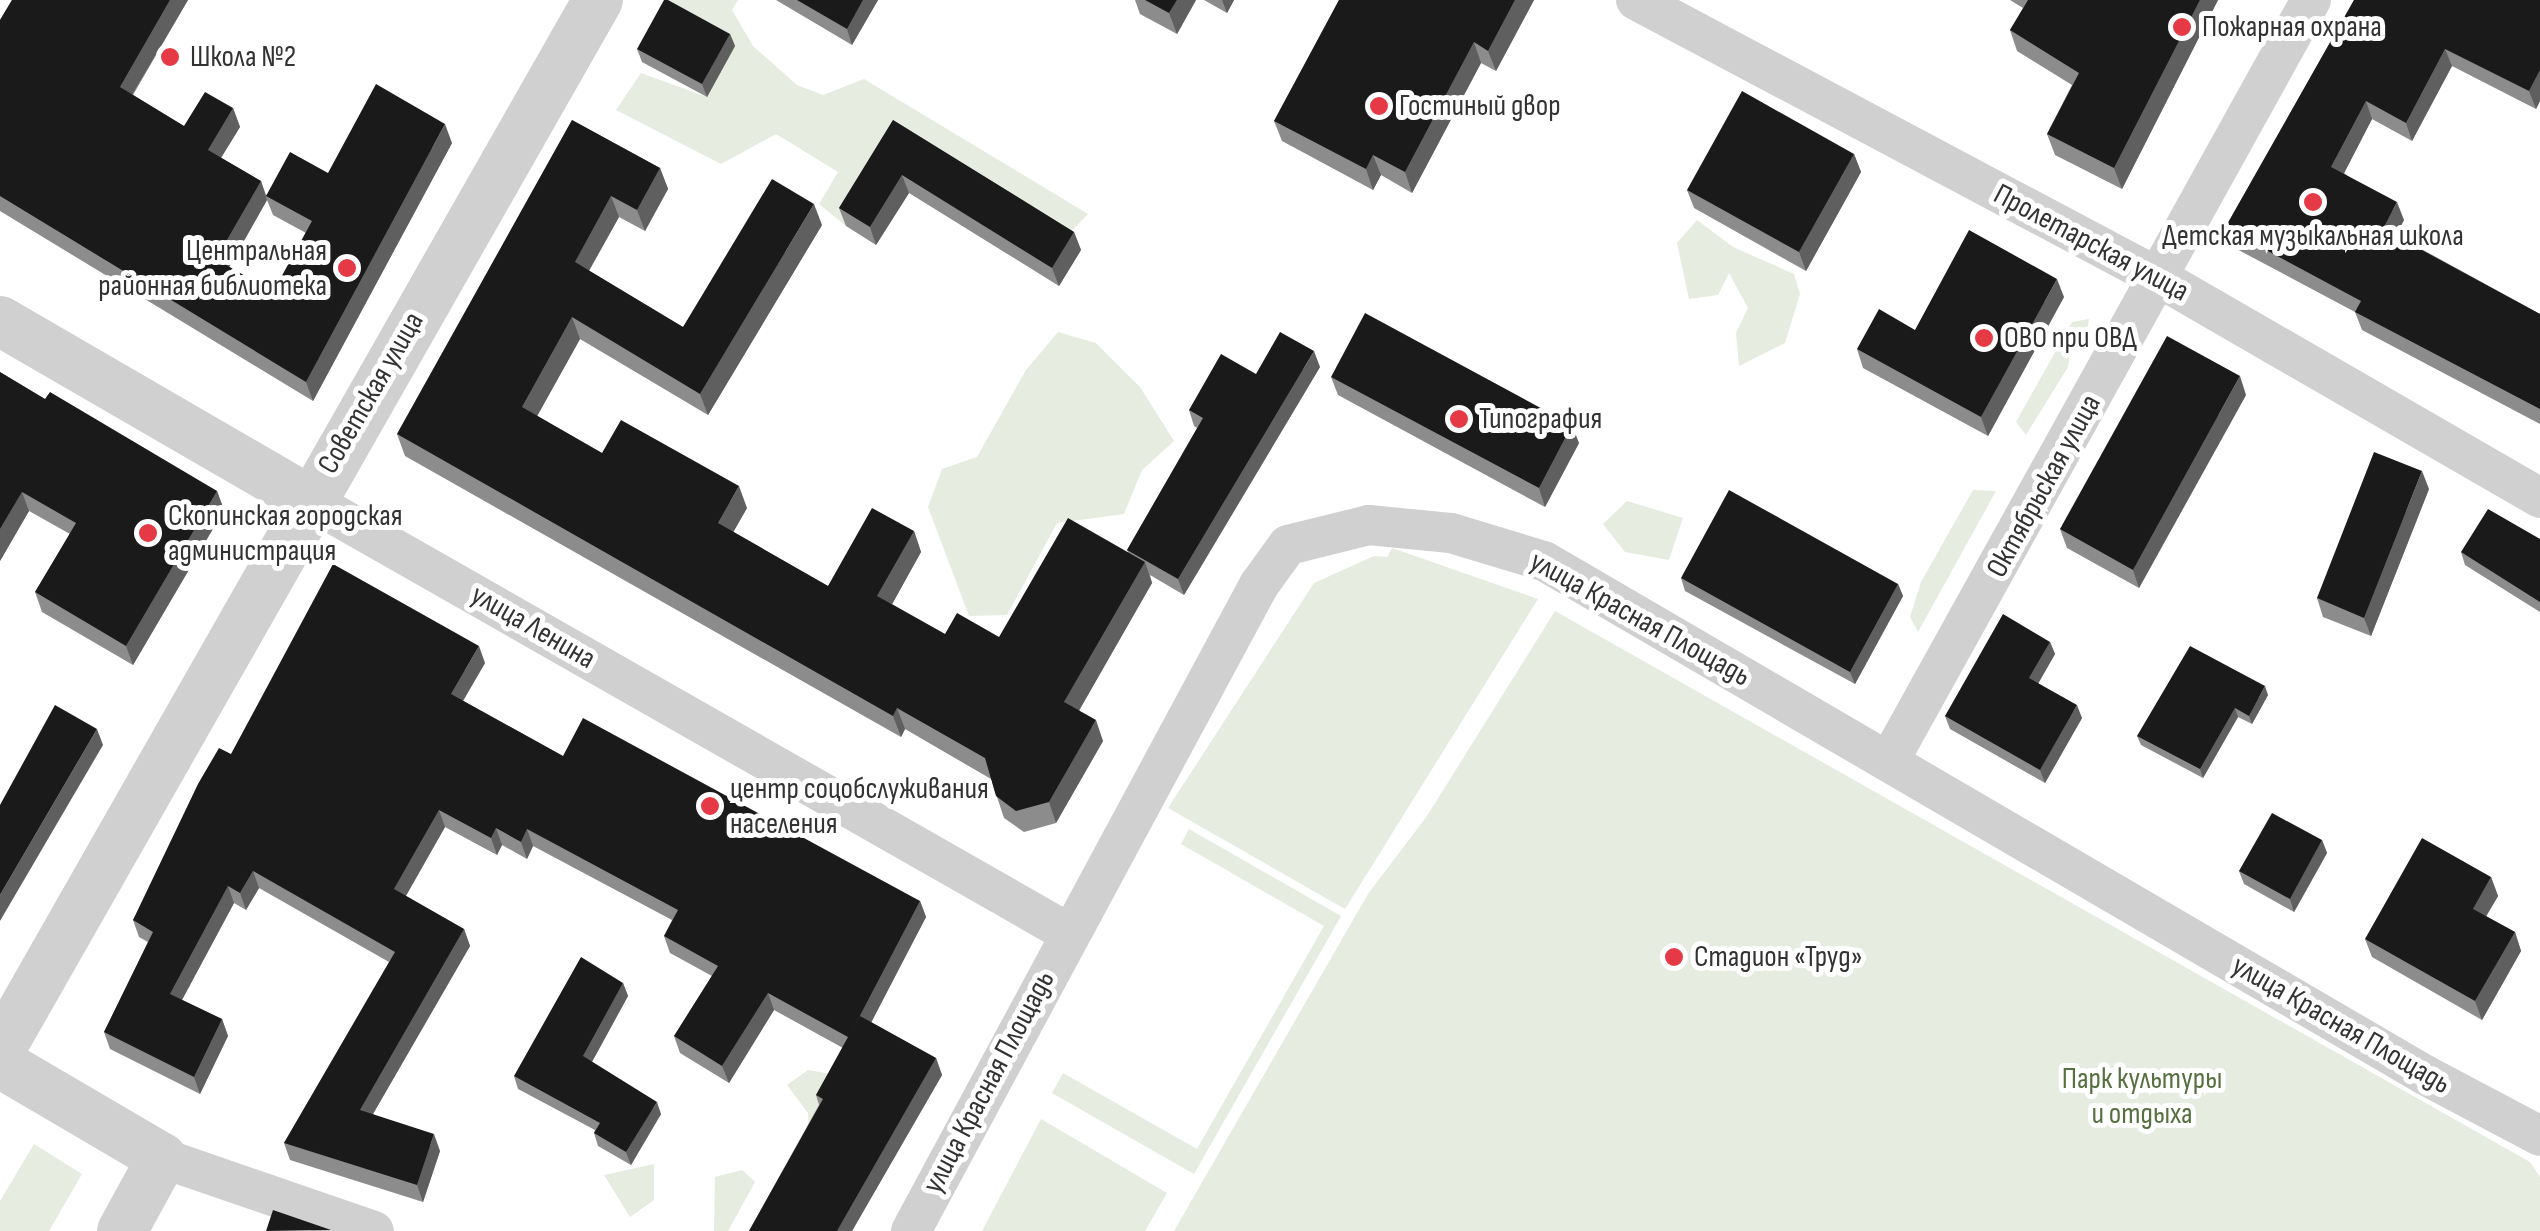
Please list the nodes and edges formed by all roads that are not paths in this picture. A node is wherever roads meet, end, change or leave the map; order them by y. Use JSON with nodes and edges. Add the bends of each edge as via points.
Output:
{"nodes":[{"id":1,"x":598,"y":0,"type":"edge"},
{"id":2,"x":1636,"y":0,"type":"edge"},
{"id":3,"x":2311,"y":0,"type":"edge"},
{"id":4,"x":2161,"y":279,"type":"junction"},
{"id":5,"x":0,"y":321,"type":"edge"},
{"id":6,"x":2540,"y":498,"type":"edge"},
{"id":7,"x":309,"y":500,"type":"junction"},
{"id":8,"x":1890,"y":761,"type":"junction"},
{"id":9,"x":1067,"y":932,"type":"junction"},
{"id":10,"x":0,"y":1050,"type":"edge"},
{"id":11,"x":0,"y":1063,"type":"edge"},
{"id":12,"x":2540,"y":1136,"type":"edge"},
{"id":13,"x":162,"y":1158,"type":"junction"},
{"id":14,"x":122,"y":1231,"type":"edge"},
{"id":15,"x":374,"y":1231,"type":"edge"},
{"id":16,"x":910,"y":1231,"type":"edge"}],
"edges":[{"from":1,"to":7,"type":"street","name":"Советская улица"},
{"from":2,"to":4,"type":"street","name":"Пролетарская улица"},
{"from":3,"to":4,"type":"street","name":"Октябрьская улица"},
{"from":4,"to":6,"type":"street","name":"Пролетарская улица"},
{"from":4,"to":8,"type":"street","name":"Октябрьская улица"},
{"from":5,"to":7,"type":"street","name":"улица Ленина"},
{"from":7,"to":9,"type":"street","name":"улица Ленина"},
{"from":7,"to":10,"type":"street","name":"Советская улица"},
{"from":8,"to":9,"type":"street","name":"улица Красная Площадь","via":[[1544,560],[1451,533],[1369,526],[1288,545]]},
{"from":8,"to":12,"type":"street","name":"улица Красная Площадь"},
{"from":9,"to":16,"type":"street","name":"улица Красная Площадь"},
{"from":11,"to":13,"type":"street"},
{"from":13,"to":14,"type":"street"},
{"from":13,"to":15,"type":"street"}]}
